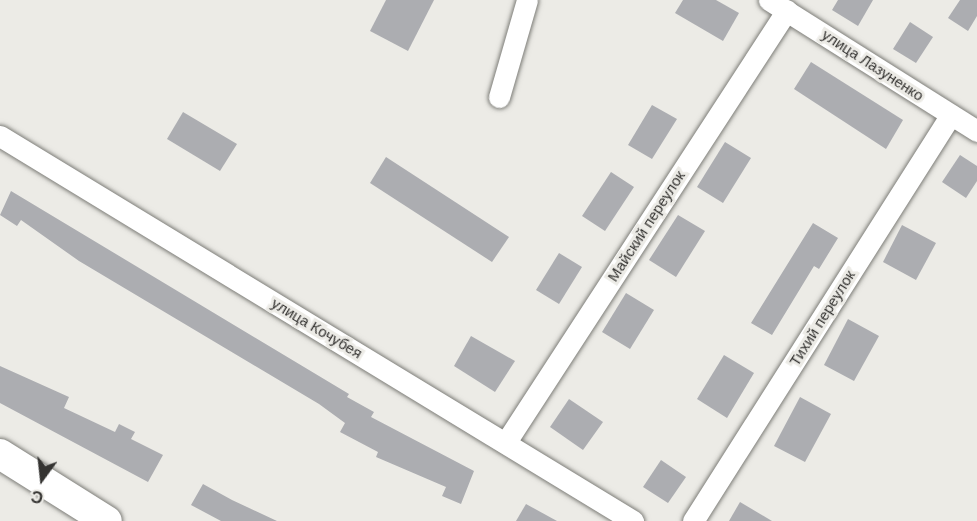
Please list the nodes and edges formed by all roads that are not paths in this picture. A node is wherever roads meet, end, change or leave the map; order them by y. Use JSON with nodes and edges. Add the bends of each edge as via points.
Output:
{"nodes":[{"id":1,"x":527,"y":0,"type":"edge"},
{"id":2,"x":778,"y":5,"type":"edge"},
{"id":3,"x":499,"y":97,"type":"dead end"},
{"id":4,"x":951,"y":115,"type":"junction"},
{"id":5,"x":977,"y":131,"type":"edge"},
{"id":6,"x":0,"y":136,"type":"edge"},
{"id":7,"x":506,"y":442,"type":"junction"},
{"id":8,"x":0,"y":454,"type":"edge"},
{"id":9,"x":107,"y":521,"type":"edge"},
{"id":10,"x":633,"y":521,"type":"edge"},
{"id":11,"x":693,"y":521,"type":"edge"}],
"edges":[{"from":1,"to":3,"type":"street"},
{"from":2,"to":4,"type":"street","name":"улица Лазуненко"},
{"from":2,"to":7,"type":"street","name":"Майский переулок"},
{"from":4,"to":5,"type":"street","name":"улица Лазуненко"},
{"from":4,"to":11,"type":"street","name":"Тихий переулок"},
{"from":6,"to":7,"type":"street","name":"улица Кочубея"},
{"from":7,"to":10,"type":"street","name":"улица Кочубея"},
{"from":8,"to":9,"type":"main road"}]}
